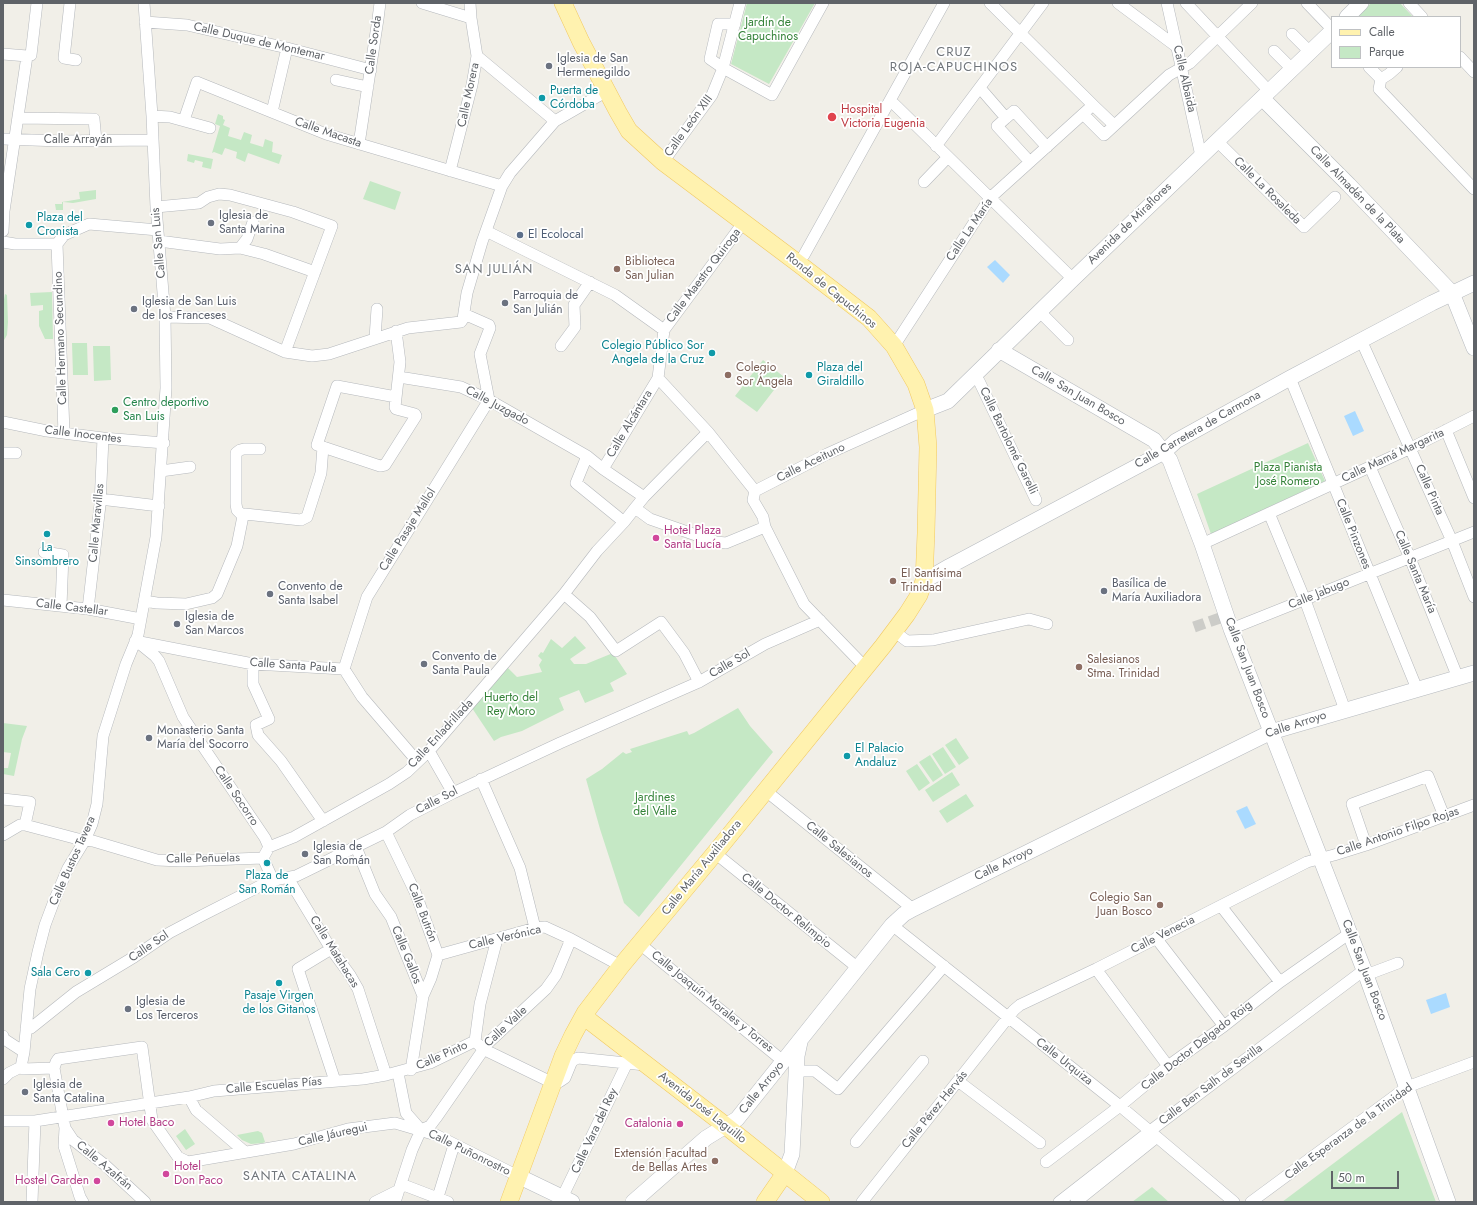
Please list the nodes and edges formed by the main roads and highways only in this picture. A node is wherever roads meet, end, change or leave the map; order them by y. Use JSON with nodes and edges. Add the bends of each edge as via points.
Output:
{"nodes":[{"id":1,"x":563,"y":3,"type":"edge"},
{"id":2,"x":1331,"y":31,"type":"edge"},
{"id":3,"x":1266,"y":94,"type":"junction"},
{"id":4,"x":1474,"y":283,"type":"edge"},
{"id":5,"x":1452,"y":293,"type":"junction"},
{"id":6,"x":1474,"y":348,"type":"edge"},
{"id":7,"x":999,"y":350,"type":"junction"},
{"id":8,"x":925,"y":410,"type":"junction"},
{"id":9,"x":1164,"y":452,"type":"junction"},
{"id":10,"x":929,"y":579,"type":"junction"},
{"id":11,"x":1474,"y":673,"type":"edge"},
{"id":12,"x":1271,"y":732,"type":"junction"},
{"id":13,"x":588,"y":1017,"type":"junction"},
{"id":14,"x":802,"y":1036,"type":"junction"},
{"id":15,"x":726,"y":1126,"type":"junction"},
{"id":16,"x":785,"y":1173,"type":"junction"},
{"id":17,"x":518,"y":1176,"type":"junction"},
{"id":18,"x":565,"y":1201,"type":"edge"},
{"id":19,"x":509,"y":1202,"type":"edge"},
{"id":20,"x":633,"y":1202,"type":"edge"},
{"id":21,"x":765,"y":1202,"type":"edge"},
{"id":22,"x":821,"y":1202,"type":"edge"},
{"id":23,"x":1448,"y":1202,"type":"edge"}],
"edges":[{"from":1,"to":8,"type":"main road","name":"Ronda de Capuchinos","via":[[629,131],[663,162],[869,318],[894,346],[916,384]]},
{"from":2,"to":3,"type":"main road","name":"Avenida de Miraflores"},
{"from":3,"to":5,"type":"main road","name":"Calle Almadén de la Plata"},
{"from":3,"to":7,"type":"main road","name":"Avenida de Miraflores"},
{"from":4,"to":5,"type":"main road","name":"Calle Carretera de Carmona"},
{"from":5,"to":6,"type":"main road"},
{"from":5,"to":9,"type":"main road","name":"Calle Carretera de Carmona","via":[[1290,378],[1176,441]]},
{"from":7,"to":8,"type":"main road","name":"Avenida de Miraflores","via":[[948,401]]},
{"from":7,"to":9,"type":"main road","name":"Calle San Juan Bosco","via":[[1154,440]]},
{"from":8,"to":10,"type":"main road","name":"Ronda de Capuchinos","via":[[928,447]]},
{"from":9,"to":10,"type":"main road","name":"Calle Carretera de Carmona"},
{"from":9,"to":12,"type":"main road","name":"Calle San Juan Bosco","via":[[1170,460],[1202,544],[1226,621]]},
{"from":10,"to":13,"type":"main road","name":"Calle María Auxiliadora","via":[[895,632],[621,966]]},
{"from":11,"to":12,"type":"main road","name":"Calle Arroyo"},
{"from":12,"to":14,"type":"main road","name":"Calle Arroyo","via":[[904,914],[892,925]]},
{"from":12,"to":23,"type":"main road","name":"Calle San Juan Bosco","via":[[1365,972]]},
{"from":13,"to":15,"type":"main road","name":"Avenida José Laguillo"},
{"from":13,"to":17,"type":"main road","name":"Calle María Auxiliadora","via":[[573,1034],[568,1059]]},
{"from":14,"to":15,"type":"main road","name":"Calle Arroyo","via":[[737,1119]]},
{"from":14,"to":16,"type":"main road","via":[[798,1047],[795,1076],[792,1154]]},
{"from":15,"to":16,"type":"main road","name":"Avenida José Laguillo"},
{"from":15,"to":20,"type":"main road","name":"Calle Arroyo","via":[[706,1138]]},
{"from":16,"to":21,"type":"main road"},
{"from":16,"to":22,"type":"main road","name":"Avenida José Laguillo"},
{"from":17,"to":18,"type":"main road"},
{"from":17,"to":19,"type":"main road","name":"Calle María Auxiliadora"}]}
